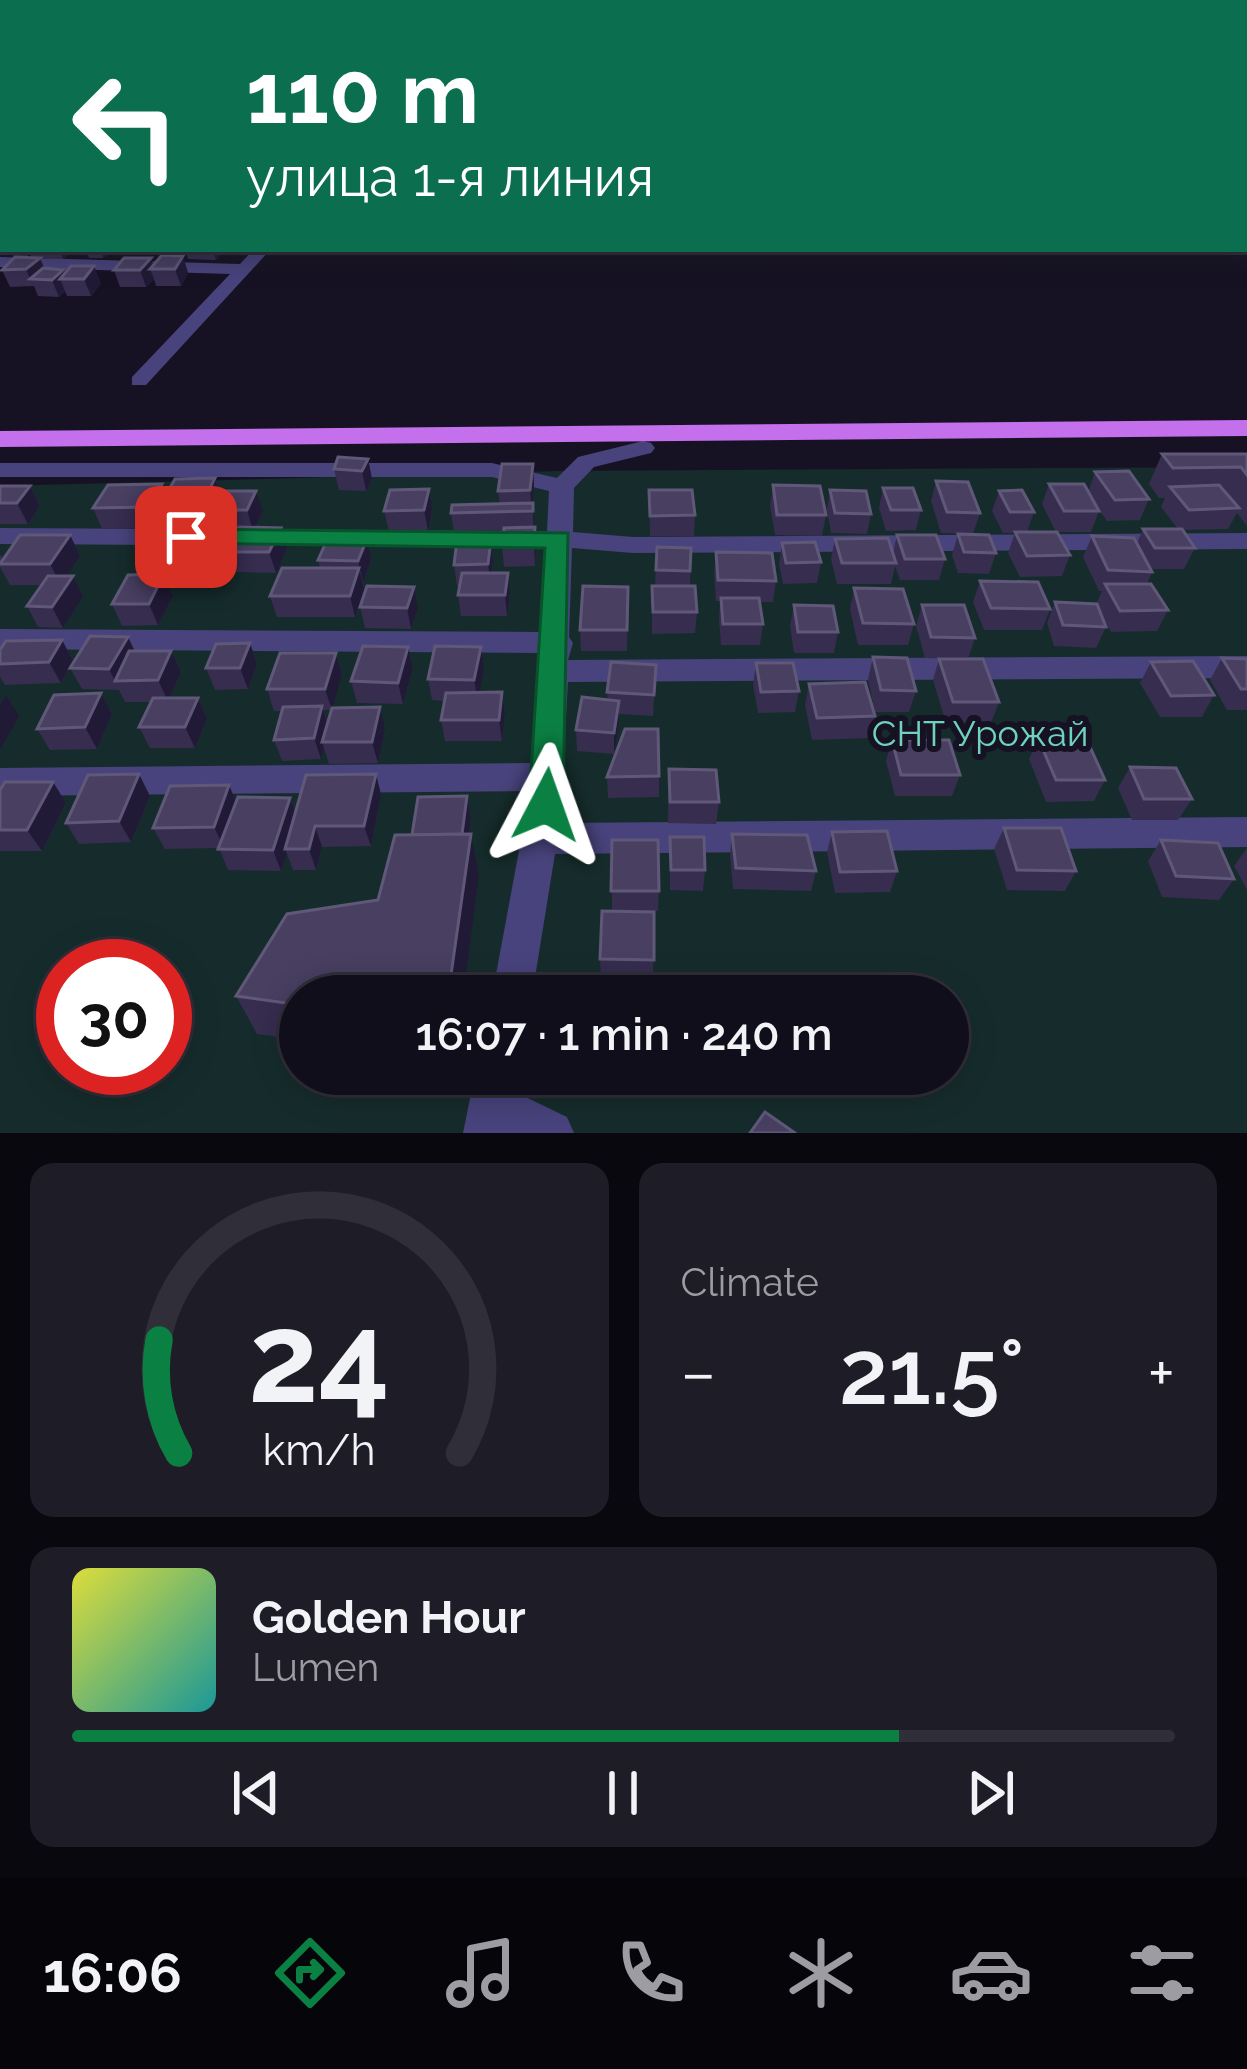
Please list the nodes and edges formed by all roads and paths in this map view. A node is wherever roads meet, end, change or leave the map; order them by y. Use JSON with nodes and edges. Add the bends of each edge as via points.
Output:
{"nodes":[{"id":1,"x":259,"y":252,"type":"edge"},
{"id":2,"x":0,"y":262,"type":"edge"},
{"id":3,"x":244,"y":268,"type":"junction"},
{"id":4,"x":139,"y":381,"type":"dead end"},
{"id":5,"x":1247,"y":428,"type":"edge"},
{"id":6,"x":0,"y":439,"type":"edge"},
{"id":7,"x":1247,"y":446,"type":"edge"},
{"id":8,"x":643,"y":448,"type":"junction"},
{"id":9,"x":482,"y":450,"type":"junction"},
{"id":10,"x":0,"y":455,"type":"edge"},
{"id":11,"x":0,"y":470,"type":"edge"},
{"id":12,"x":562,"y":487,"type":"junction"},
{"id":13,"x":0,"y":536,"type":"edge"},
{"id":14,"x":559,"y":539,"type":"junction"},
{"id":15,"x":1247,"y":541,"type":"edge"},
{"id":16,"x":0,"y":639,"type":"edge"},
{"id":17,"x":556,"y":657,"type":"junction"},
{"id":18,"x":1247,"y":667,"type":"edge"},
{"id":19,"x":0,"y":782,"type":"edge"},
{"id":20,"x":545,"y":807,"type":"junction"},
{"id":21,"x":1247,"y":832,"type":"edge"},
{"id":22,"x":516,"y":975,"type":"edge"},
{"id":23,"x":492,"y":1104,"type":"edge"},
{"id":24,"x":551,"y":1133,"type":"edge"}],
"edges":[{"from":1,"to":3,"type":"street"},
{"from":2,"to":3,"type":"street"},
{"from":3,"to":4,"type":"street"},
{"from":5,"to":6,"type":"main road"},
{"from":7,"to":8,"type":"main road"},
{"from":8,"to":9,"type":"main road"},
{"from":8,"to":12,"type":"street","via":[[586,462]]},
{"from":9,"to":10,"type":"main road"},
{"from":9,"to":12,"type":"street","via":[[539,461]]},
{"from":11,"to":12,"type":"street","via":[[492,470]]},
{"from":12,"to":14,"type":"street"},
{"from":13,"to":14,"type":"street"},
{"from":14,"to":15,"type":"street"},
{"from":14,"to":17,"type":"street"},
{"from":16,"to":17,"type":"street"},
{"from":17,"to":18,"type":"street"},
{"from":17,"to":20,"type":"street"},
{"from":19,"to":20,"type":"street"},
{"from":20,"to":21,"type":"street"},
{"from":20,"to":22,"type":"street"},
{"from":23,"to":24,"type":"street"}]}
